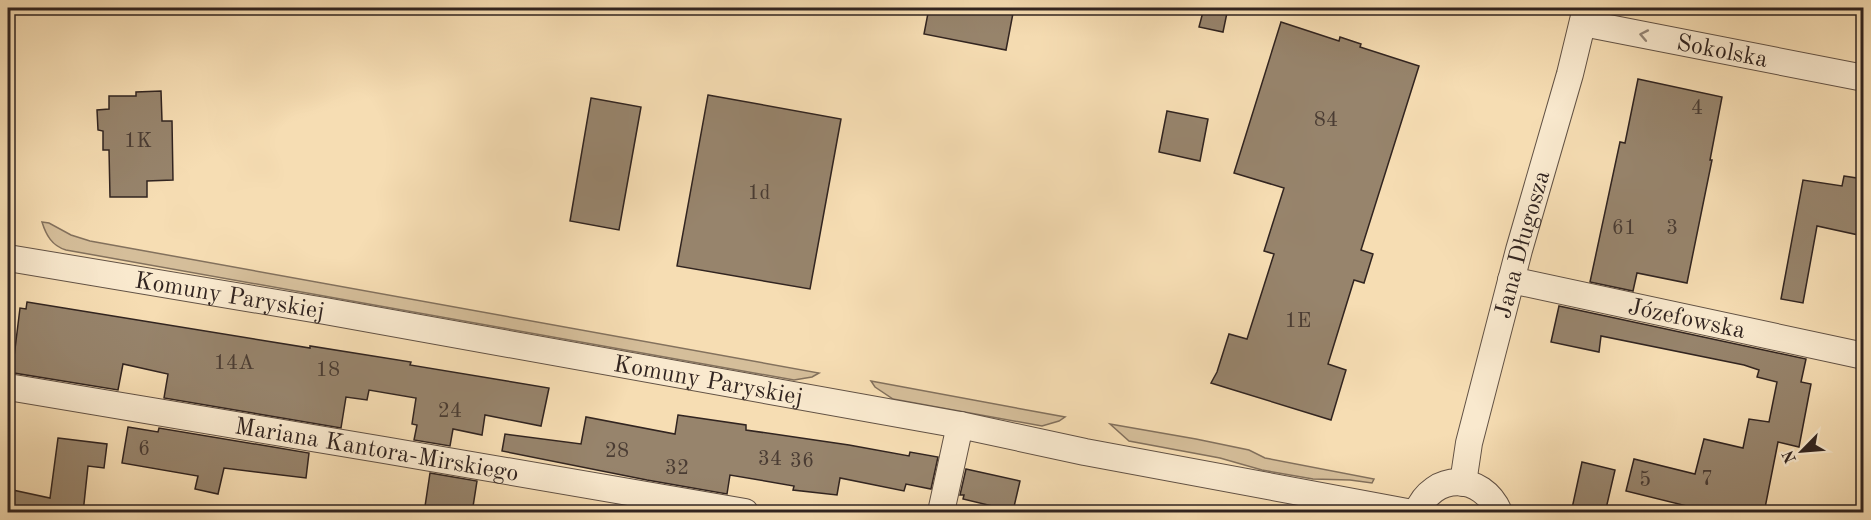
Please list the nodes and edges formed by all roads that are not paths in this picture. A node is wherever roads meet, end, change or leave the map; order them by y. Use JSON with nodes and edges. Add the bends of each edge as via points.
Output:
{"nodes":[{"id":1,"x":1585,"y":15,"type":"edge"},
{"id":2,"x":1863,"y":78,"type":"edge"},
{"id":3,"x":8,"y":258,"type":"edge"},
{"id":4,"x":1511,"y":280,"type":"junction"},
{"id":5,"x":1863,"y":356,"type":"edge"},
{"id":6,"x":8,"y":387,"type":"edge"},
{"id":7,"x":960,"y":424,"type":"junction"},
{"id":8,"x":1463,"y":483,"type":"junction"},
{"id":9,"x":745,"y":513,"type":"edge"},
{"id":10,"x":941,"y":513,"type":"edge"},
{"id":11,"x":1407,"y":513,"type":"edge"},
{"id":12,"x":1418,"y":513,"type":"edge"},
{"id":13,"x":1498,"y":513,"type":"edge"}],
"edges":[{"from":2,"to":1,"type":"street","name":"Sokolska","one_way":true},
{"from":1,"to":4,"type":"street","name":"Jana Długosza"},
{"from":3,"to":7,"type":"street","name":"Komuny Paryskiej"},
{"from":4,"to":5,"type":"street","name":"Józefowska"},
{"from":4,"to":8,"type":"street","name":"Jana Długosza","via":[[1469,442]]},
{"from":6,"to":9,"type":"street","name":"Mariana Kantora-Mirskiego"},
{"from":7,"to":10,"type":"street"},
{"from":7,"to":11,"type":"street","name":"Komuny Paryskiej","via":[[1085,452]]},
{"from":8,"to":12,"type":"street","via":[[1439,487],[1429,494]]},
{"from":8,"to":13,"type":"street","via":[[1486,493]]}]}
